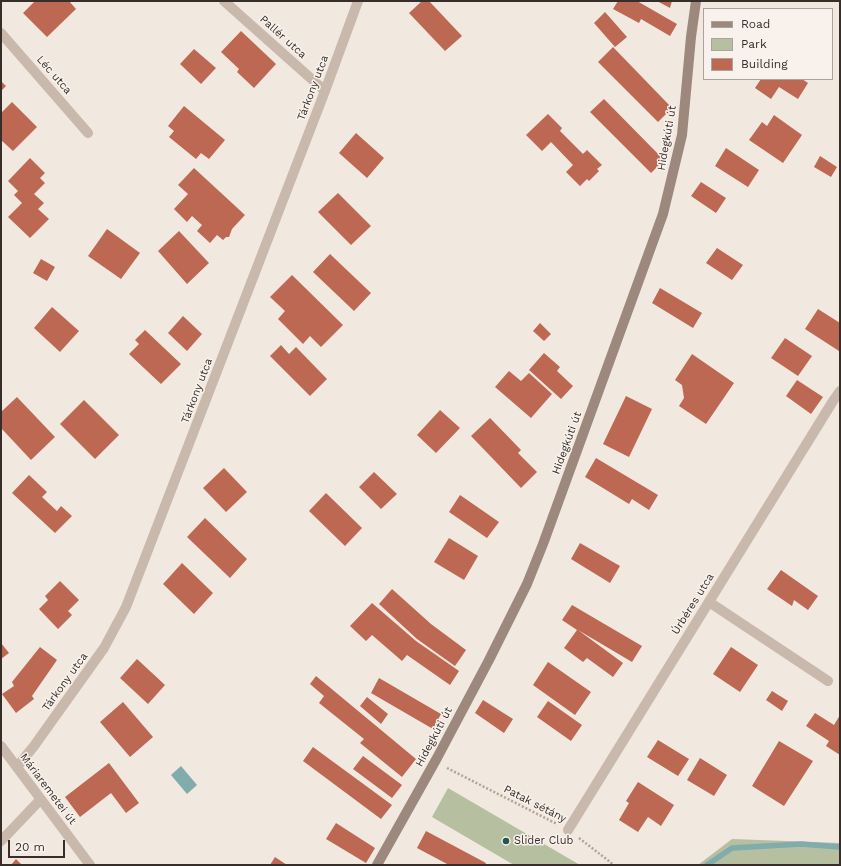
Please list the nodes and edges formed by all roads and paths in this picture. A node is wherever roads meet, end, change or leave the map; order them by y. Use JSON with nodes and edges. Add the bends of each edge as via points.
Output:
{"nodes":[{"id":1,"x":224,"y":1,"type":"edge"},
{"id":2,"x":358,"y":1,"type":"edge"},
{"id":3,"x":696,"y":1,"type":"edge"},
{"id":4,"x":1,"y":33,"type":"edge"},
{"id":5,"x":325,"y":91,"type":"junction"},
{"id":6,"x":88,"y":133,"type":"dead end"},
{"id":7,"x":840,"y":392,"type":"edge"},
{"id":8,"x":709,"y":602,"type":"junction"},
{"id":9,"x":828,"y":681,"type":"dead end"},
{"id":10,"x":1,"y":746,"type":"edge"},
{"id":11,"x":442,"y":766,"type":"dead end"},
{"id":12,"x":17,"y":767,"type":"junction"},
{"id":13,"x":40,"y":800,"type":"junction"},
{"id":14,"x":568,"y":830,"type":"junction"},
{"id":15,"x":1,"y":841,"type":"edge"},
{"id":16,"x":90,"y":865,"type":"edge"},
{"id":17,"x":377,"y":865,"type":"edge"},
{"id":18,"x":614,"y":865,"type":"edge"}],
"edges":[{"from":1,"to":5,"type":"street","name":"Pallér utca"},
{"from":2,"to":5,"type":"street","name":"Tárkony utca"},
{"from":3,"to":17,"type":"main road","name":"Hidegkúti út","via":[[682,135],[663,214],[543,544],[527,584],[489,660]]},
{"from":4,"to":6,"type":"street","name":"Léc utca"},
{"from":5,"to":12,"type":"street","name":"Tárkony utca","via":[[126,607],[104,648]]},
{"from":7,"to":8,"type":"street","name":"Úrbéres utca"},
{"from":8,"to":9,"type":"street"},
{"from":8,"to":14,"type":"street","name":"Úrbéres utca"},
{"from":10,"to":12,"type":"street","name":"Máriaremetei út"},
{"from":11,"to":14,"type":"path","name":"Patak sétány"},
{"from":12,"to":13,"type":"street","name":"Máriaremetei út"},
{"from":13,"to":15,"type":"street"},
{"from":13,"to":16,"type":"street","name":"Máriaremetei út"},
{"from":14,"to":18,"type":"path","name":"Patak sétány"}]}
